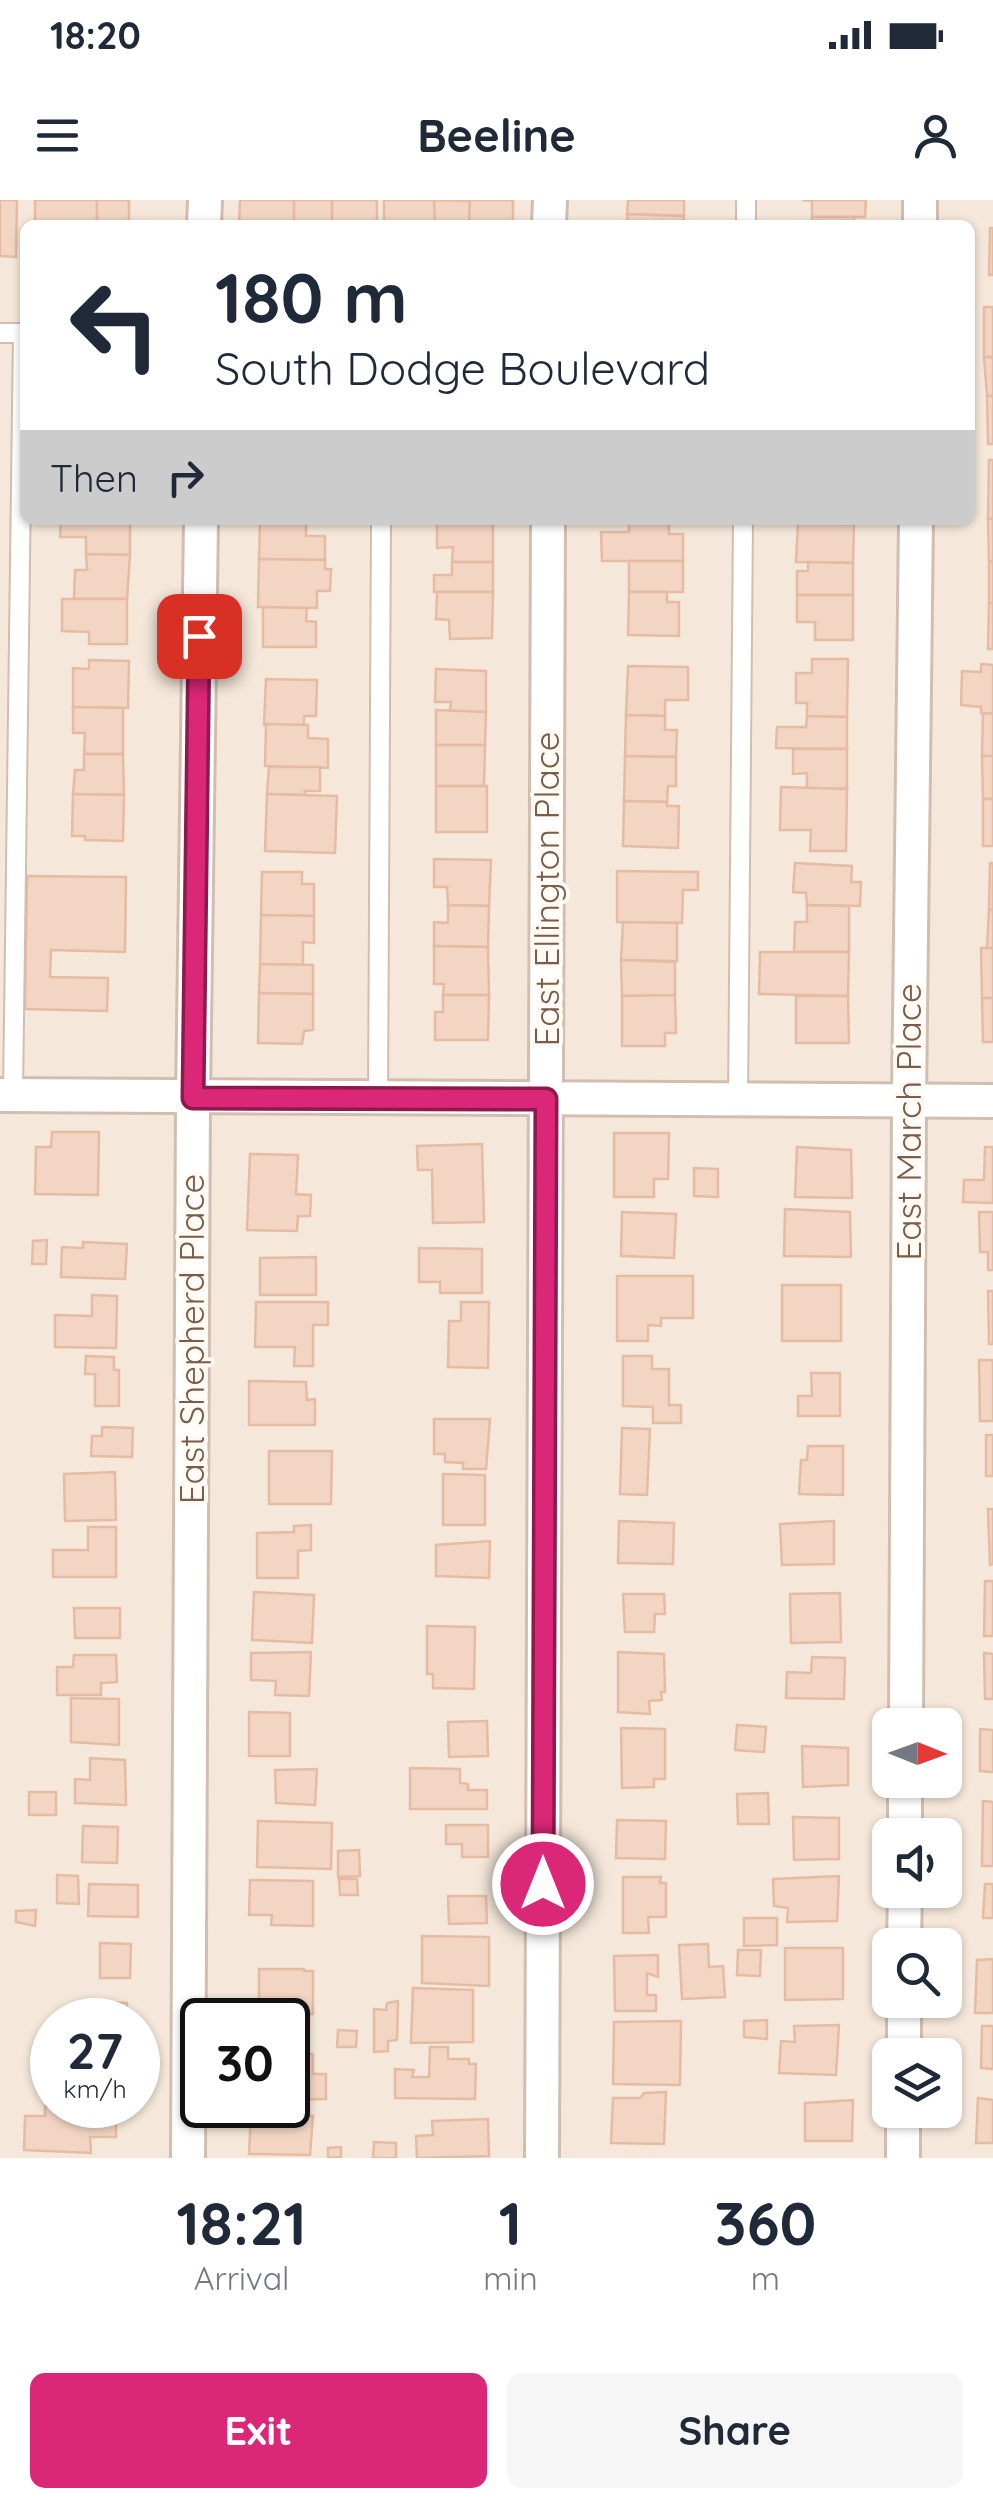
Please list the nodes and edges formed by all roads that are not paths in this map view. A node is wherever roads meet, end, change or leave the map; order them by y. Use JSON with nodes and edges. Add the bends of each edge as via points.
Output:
{"nodes":[{"id":1,"x":20,"y":502,"type":"edge"},
{"id":2,"x":200,"y":525,"type":"edge"},
{"id":3,"x":381,"y":525,"type":"edge"},
{"id":4,"x":548,"y":525,"type":"edge"},
{"id":5,"x":743,"y":525,"type":"edge"},
{"id":6,"x":916,"y":525,"type":"edge"},
{"id":7,"x":6,"y":1095,"type":"edge"},
{"id":8,"x":193,"y":1098,"type":"junction"},
{"id":9,"x":378,"y":1098,"type":"junction"},
{"id":10,"x":546,"y":1099,"type":"junction"},
{"id":11,"x":738,"y":1100,"type":"junction"},
{"id":12,"x":909,"y":1101,"type":"junction"},
{"id":13,"x":993,"y":1102,"type":"edge"},
{"id":14,"x":906,"y":1708,"type":"edge"},
{"id":15,"x":904,"y":2128,"type":"edge"},
{"id":16,"x":188,"y":2158,"type":"edge"},
{"id":17,"x":542,"y":2158,"type":"edge"},
{"id":18,"x":903,"y":2158,"type":"edge"}],
"edges":[{"from":1,"to":7,"type":"lane"},
{"from":2,"to":8,"type":"street","name":"East Shepherd Place"},
{"from":3,"to":9,"type":"lane"},
{"from":4,"to":10,"type":"street","name":"East Ellington Place"},
{"from":5,"to":11,"type":"lane"},
{"from":6,"to":12,"type":"street","name":"East March Place"},
{"from":7,"to":8,"type":"street"},
{"from":8,"to":9,"type":"street"},
{"from":8,"to":16,"type":"street","name":"East Shepherd Place"},
{"from":9,"to":10,"type":"street"},
{"from":10,"to":11,"type":"street"},
{"from":10,"to":17,"type":"street","name":"East Ellington Place"},
{"from":11,"to":12,"type":"street"},
{"from":12,"to":13,"type":"street"},
{"from":12,"to":14,"type":"street","name":"East March Place"},
{"from":15,"to":18,"type":"street"}]}
